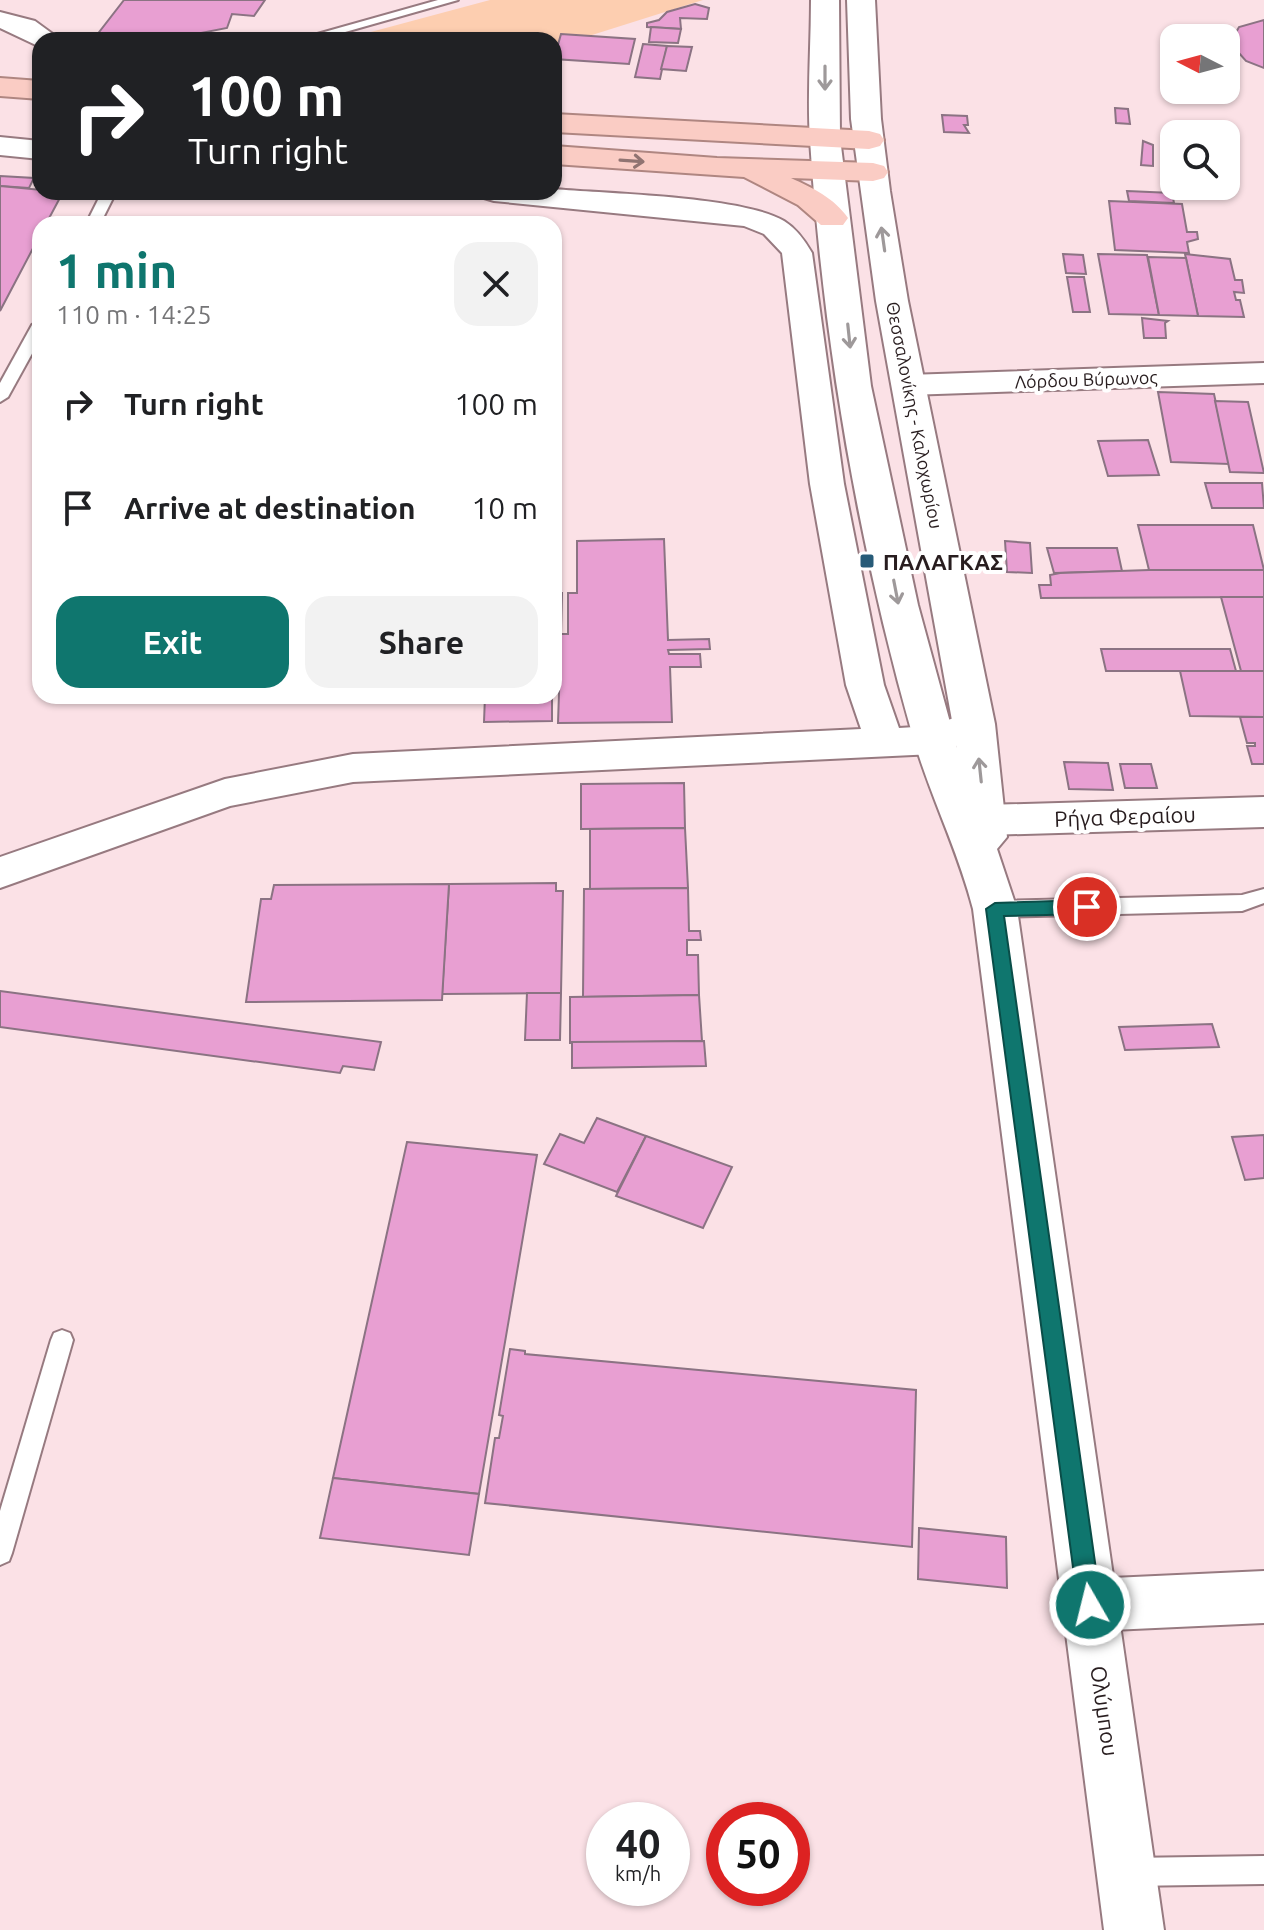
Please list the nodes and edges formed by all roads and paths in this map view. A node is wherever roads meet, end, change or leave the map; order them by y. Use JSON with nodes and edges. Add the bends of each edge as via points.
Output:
{"nodes":[{"id":1,"x":825,"y":0,"type":"edge"},
{"id":2,"x":861,"y":0,"type":"edge"},
{"id":3,"x":442,"y":1,"type":"edge"},
{"id":4,"x":0,"y":20,"type":"edge"},
{"id":5,"x":34,"y":32,"type":"edge"},
{"id":6,"x":331,"y":32,"type":"edge"},
{"id":7,"x":0,"y":87,"type":"edge"},
{"id":8,"x":32,"y":94,"type":"edge"},
{"id":9,"x":32,"y":99,"type":"edge"},
{"id":10,"x":0,"y":111,"type":"edge"},
{"id":11,"x":562,"y":124,"type":"edge"},
{"id":12,"x":1,"y":147,"type":"edge"},
{"id":13,"x":32,"y":149,"type":"edge"},
{"id":14,"x":827,"y":154,"type":"junction"},
{"id":15,"x":562,"y":156,"type":"edge"},
{"id":16,"x":871,"y":156,"type":"junction"},
{"id":17,"x":717,"y":167,"type":"junction"},
{"id":18,"x":562,"y":198,"type":"edge"},
{"id":19,"x":711,"y":212,"type":"junction"},
{"id":20,"x":832,"y":218,"type":"junction"},
{"id":21,"x":32,"y":339,"type":"edge"},
{"id":22,"x":1264,"y":373,"type":"edge"},
{"id":23,"x":908,"y":385,"type":"junction"},
{"id":24,"x":0,"y":397,"type":"edge"},
{"id":25,"x":975,"y":724,"type":"junction"},
{"id":26,"x":934,"y":740,"type":"junction"},
{"id":27,"x":885,"y":742,"type":"junction"},
{"id":28,"x":1264,"y":814,"type":"edge"},
{"id":29,"x":986,"y":820,"type":"junction"},
{"id":30,"x":0,"y":873,"type":"edge"},
{"id":31,"x":990,"y":892,"type":"junction"},
{"id":32,"x":1264,"y":896,"type":"edge"},
{"id":33,"x":62,"y":1340,"type":"dead end"},
{"id":34,"x":0,"y":1553,"type":"edge"},
{"id":35,"x":1264,"y":1597,"type":"edge"},
{"id":36,"x":1090,"y":1605,"type":"junction"},
{"id":37,"x":1264,"y":1870,"type":"edge"},
{"id":38,"x":1128,"y":1872,"type":"junction"},
{"id":39,"x":1134,"y":1930,"type":"edge"}],
"edges":[{"from":1,"to":14,"type":"main road","one_way":true},
{"from":2,"to":16,"type":"main road","name":"Θεσσαλονίκης - Καλοχωρίου"},
{"from":3,"to":6,"type":"lane"},
{"from":4,"to":5,"type":"street"},
{"from":7,"to":8,"type":"highway"},
{"from":9,"to":10,"type":"highway"},
{"from":11,"to":14,"type":"highway"},
{"from":12,"to":13,"type":"street"},
{"from":14,"to":16,"type":"highway"},
{"from":14,"to":17,"type":"highway"},
{"from":14,"to":20,"type":"main road"},
{"from":15,"to":17,"type":"highway","one_way":true},
{"from":23,"to":16,"type":"main road","name":"Θεσσαλονίκης - Καλοχωρίου","one_way":true},
{"from":17,"to":19,"type":"street"},
{"from":17,"to":20,"type":"highway","via":[[783,183]]},
{"from":18,"to":19,"type":"street"},
{"from":19,"to":27,"type":"street","via":[[774,226],[790,237],[797,253],[827,484],[865,685]]},
{"from":20,"to":26,"type":"main road","one_way":true,"via":[[854,386],[899,605]]},
{"from":21,"to":24,"type":"lane"},
{"from":22,"to":23,"type":"street","name":"Λόρδου Βύρωνος"},
{"from":23,"to":25,"type":"main road","name":"Θεσσαλονίκης - Καλοχωρίου"},
{"from":25,"to":26,"type":"street"},
{"from":29,"to":25,"type":"main road","name":"Θεσσαλονίκης - Καλοχωρίου","one_way":true},
{"from":26,"to":27,"type":"street"},
{"from":26,"to":31,"type":"main road"},
{"from":27,"to":30,"type":"street","via":[[353,768],[225,793]]},
{"from":28,"to":29,"type":"street","name":"Ρήγα Φεραίου"},
{"from":29,"to":31,"type":"main road","name":"Θεσσαλονίκης - Καλοχωρίου"},
{"from":31,"to":32,"type":"lane","via":[[1242,903]]},
{"from":31,"to":36,"type":"main road","name":"Ολύμπου"},
{"from":33,"to":34,"type":"lane"},
{"from":35,"to":36,"type":"street"},
{"from":36,"to":38,"type":"main road","name":"Ολύμπου"},
{"from":37,"to":38,"type":"lane"},
{"from":38,"to":39,"type":"main road","name":"Ολύμπου"}]}
